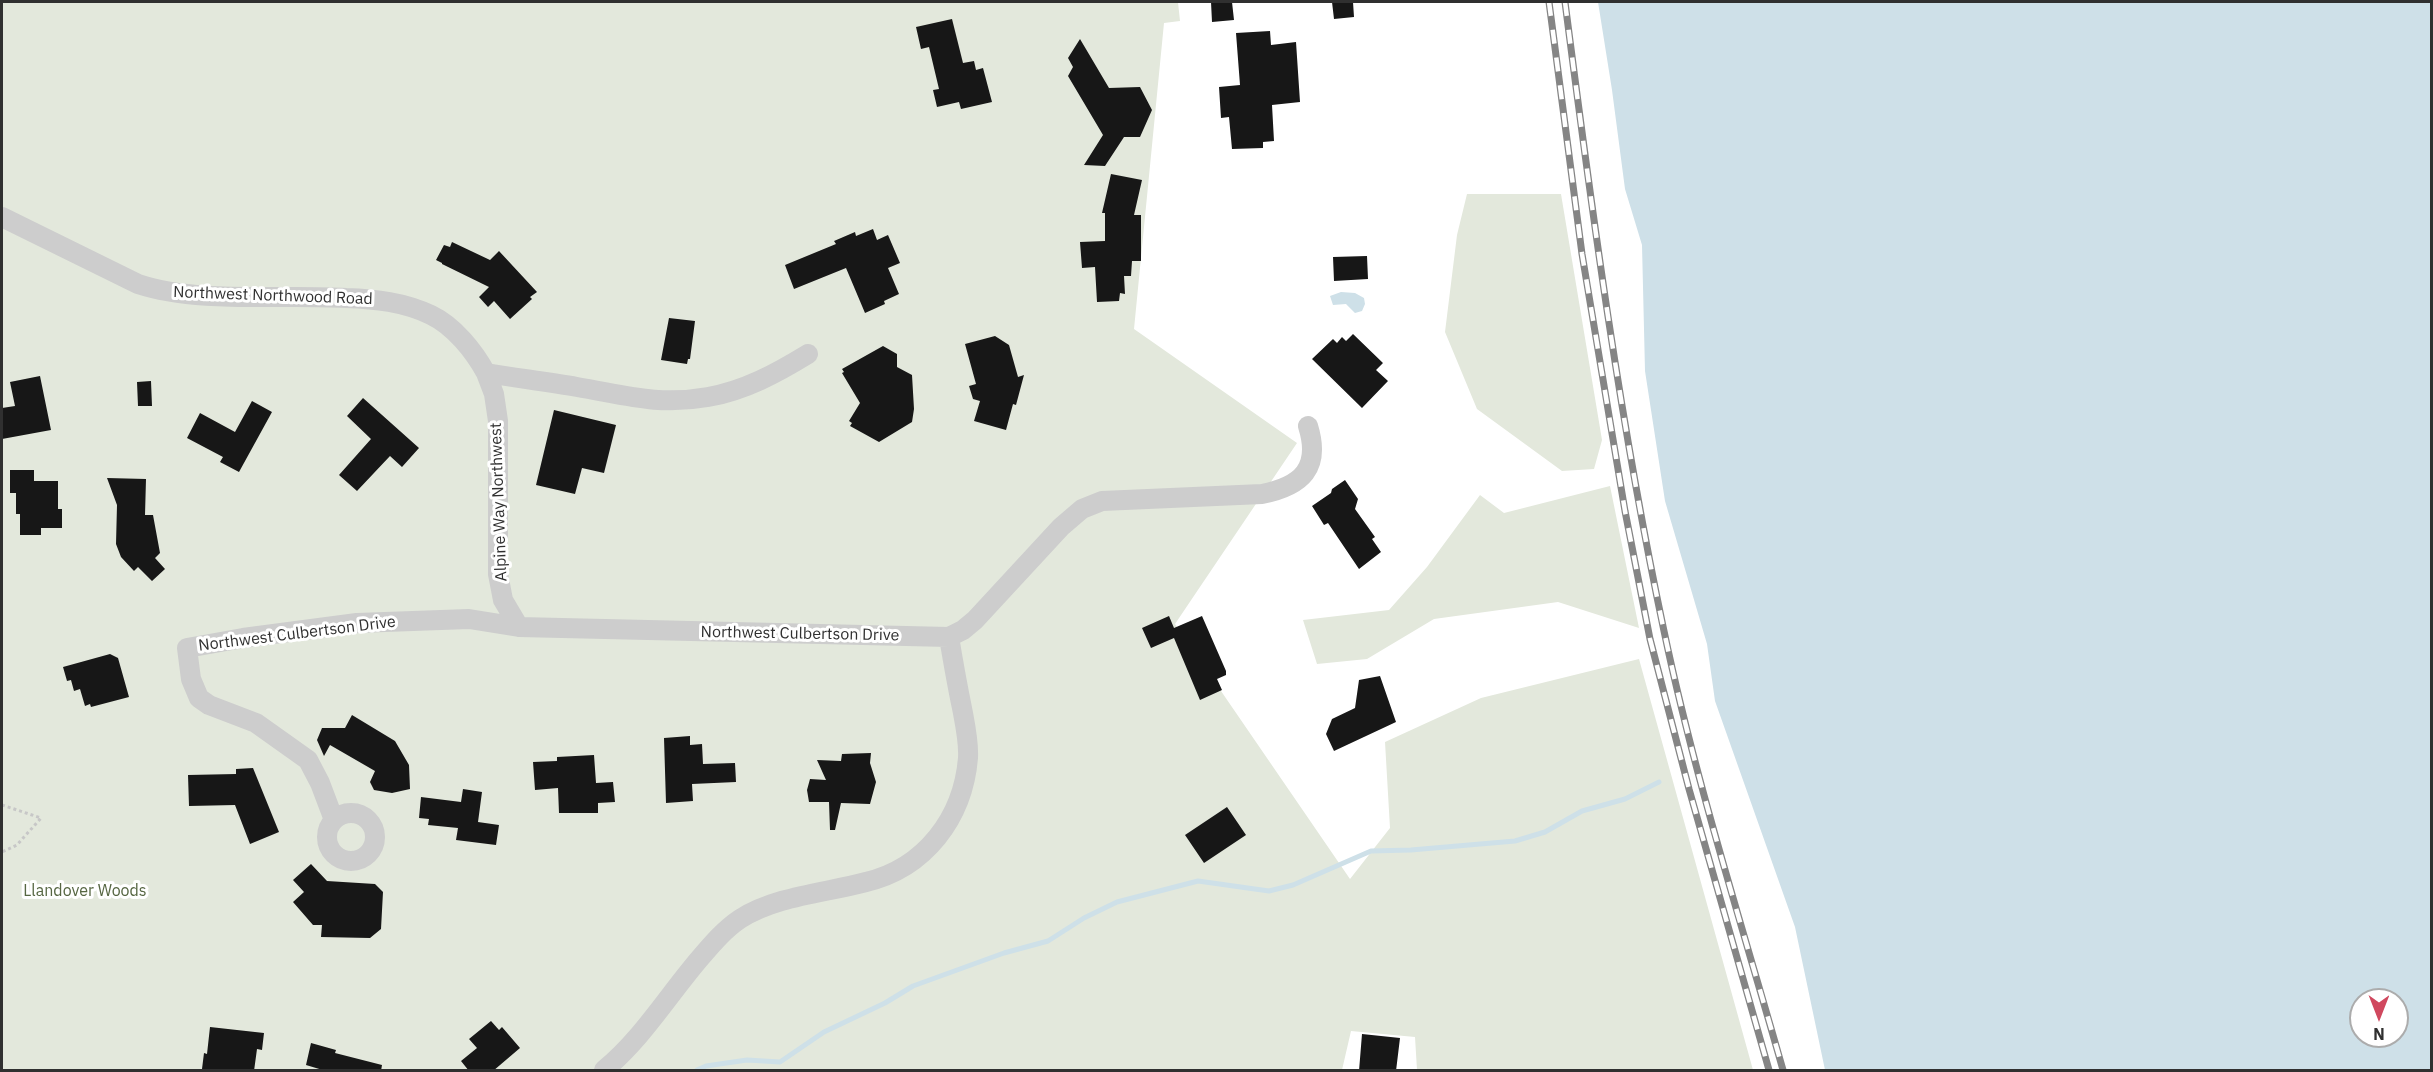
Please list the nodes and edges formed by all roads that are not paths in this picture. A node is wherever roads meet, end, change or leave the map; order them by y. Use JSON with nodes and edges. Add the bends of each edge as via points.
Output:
{"nodes":[{"id":1,"x":2,"y":217,"type":"edge"},
{"id":2,"x":808,"y":354,"type":"dead end"},
{"id":3,"x":486,"y":373,"type":"junction"},
{"id":4,"x":1308,"y":426,"type":"dead end"},
{"id":5,"x":519,"y":627,"type":"junction"},
{"id":6,"x":949,"y":637,"type":"junction"},
{"id":7,"x":334,"y":820,"type":"dead end"},
{"id":8,"x":604,"y":1071,"type":"edge"}],
"edges":[{"from":1,"to":3,"type":"street","name":"Northwest Northwood Road","via":[[161,292],[317,296],[404,304],[433,316],[457,336],[476,355]]},
{"from":2,"to":3,"type":"street","via":[[779,372],[732,391],[677,401],[641,400]]},
{"from":3,"to":5,"type":"street","name":"Alpine Way Northwest","via":[[498,421],[498,574],[503,600]]},
{"from":4,"to":6,"type":"street","via":[[1313,441],[1308,471],[1281,490],[1262,494],[1125,498],[1082,509],[1060,527],[975,620]]},
{"from":5,"to":6,"type":"street","name":"Northwest Culbertson Drive"},
{"from":5,"to":7,"type":"street","name":"Northwest Culbertson Drive","via":[[469,619],[357,623],[187,648],[191,680],[199,698],[256,723],[308,760]]},
{"from":6,"to":8,"type":"street","via":[[968,756],[964,780],[941,833],[923,855],[899,871],[760,908],[738,921],[718,937]]}]}
